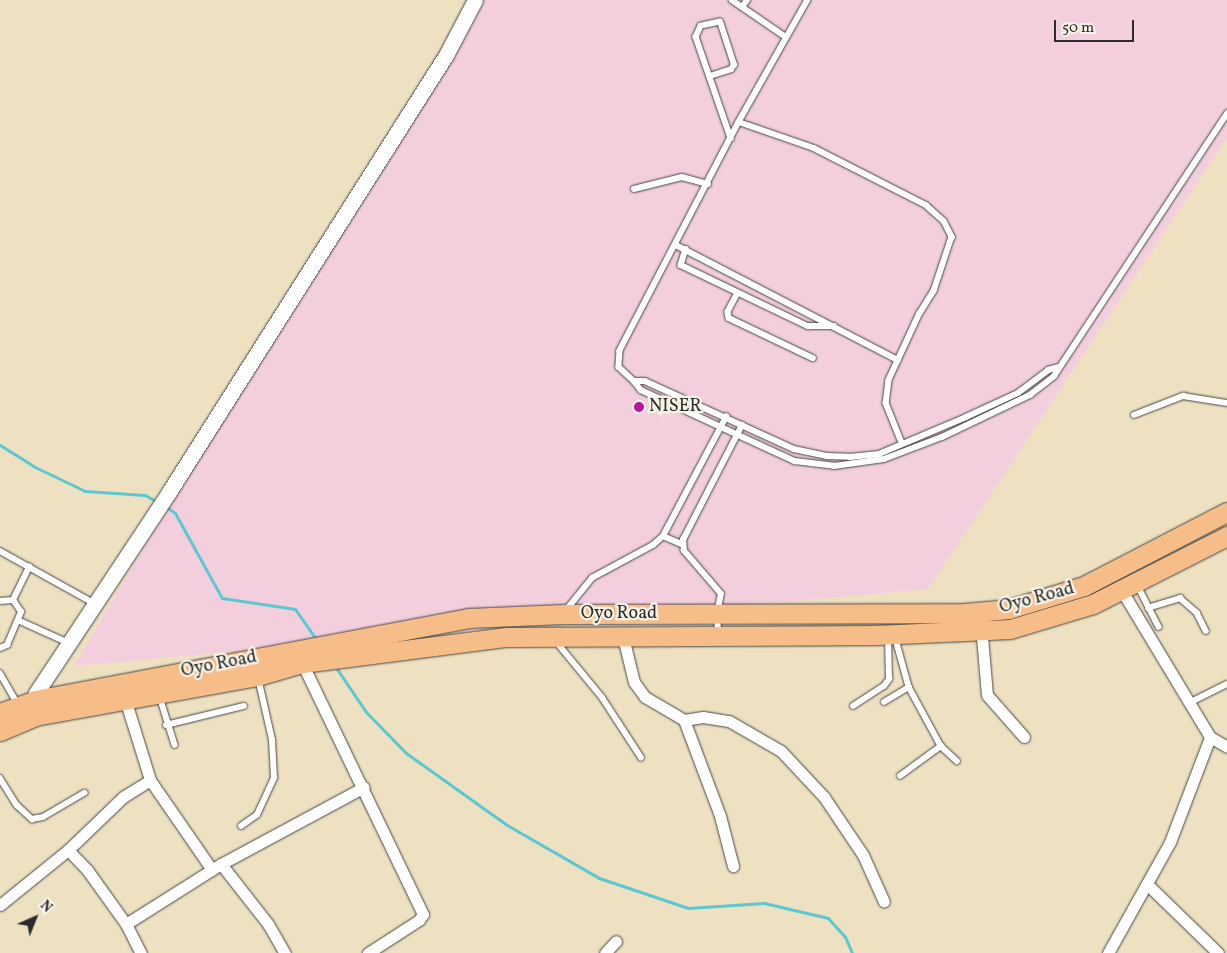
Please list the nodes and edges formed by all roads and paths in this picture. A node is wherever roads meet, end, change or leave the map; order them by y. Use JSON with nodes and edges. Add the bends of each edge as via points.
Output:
{"nodes":[{"id":1,"x":475,"y":0,"type":"edge"},
{"id":2,"x":732,"y":0,"type":"edge"},
{"id":3,"x":747,"y":0,"type":"edge"},
{"id":4,"x":808,"y":0,"type":"edge"},
{"id":5,"x":742,"y":7,"type":"junction"},
{"id":6,"x":786,"y":36,"type":"junction"},
{"id":7,"x":710,"y":76,"type":"junction"},
{"id":8,"x":1227,"y":114,"type":"edge"},
{"id":9,"x":740,"y":122,"type":"junction"},
{"id":10,"x":731,"y":138,"type":"junction"},
{"id":11,"x":708,"y":184,"type":"junction"},
{"id":12,"x":634,"y":189,"type":"dead end"},
{"id":13,"x":676,"y":245,"type":"junction"},
{"id":14,"x":686,"y":249,"type":"junction"},
{"id":15,"x":738,"y":293,"type":"junction"},
{"id":16,"x":834,"y":326,"type":"junction"},
{"id":17,"x":813,"y":358,"type":"dead end"},
{"id":18,"x":898,"y":360,"type":"junction"},
{"id":19,"x":1059,"y":367,"type":"junction"},
{"id":20,"x":634,"y":381,"type":"junction"},
{"id":21,"x":1227,"y":402,"type":"edge"},
{"id":22,"x":1134,"y":415,"type":"dead end"},
{"id":23,"x":726,"y":417,"type":"junction"},
{"id":24,"x":742,"y":426,"type":"junction"},
{"id":25,"x":721,"y":428,"type":"junction"},
{"id":26,"x":738,"y":436,"type":"junction"},
{"id":27,"x":902,"y":443,"type":"junction"},
{"id":28,"x":1227,"y":512,"type":"edge"},
{"id":29,"x":663,"y":536,"type":"junction"},
{"id":30,"x":1227,"y":536,"type":"edge"},
{"id":31,"x":682,"y":544,"type":"junction"},
{"id":32,"x":0,"y":551,"type":"edge"},
{"id":33,"x":29,"y":567,"type":"junction"},
{"id":34,"x":1129,"y":588,"type":"junction"},
{"id":35,"x":13,"y":600,"type":"junction"},
{"id":36,"x":0,"y":601,"type":"edge"},
{"id":37,"x":95,"y":604,"type":"junction"},
{"id":38,"x":1148,"y":608,"type":"junction"},
{"id":39,"x":978,"y":612,"type":"junction"},
{"id":40,"x":564,"y":614,"type":"junction"},
{"id":41,"x":717,"y":614,"type":"junction"},
{"id":42,"x":18,"y":620,"type":"junction"},
{"id":43,"x":1159,"y":628,"type":"dead end"},
{"id":44,"x":1206,"y":631,"type":"dead end"},
{"id":45,"x":983,"y":632,"type":"junction"},
{"id":46,"x":891,"y":634,"type":"junction"},
{"id":47,"x":553,"y":636,"type":"junction"},
{"id":48,"x":623,"y":637,"type":"junction"},
{"id":49,"x":719,"y":637,"type":"junction"},
{"id":50,"x":69,"y":643,"type":"junction"},
{"id":51,"x":0,"y":648,"type":"edge"},
{"id":52,"x":306,"y":658,"type":"junction"},
{"id":53,"x":0,"y":673,"type":"edge"},
{"id":54,"x":257,"y":676,"type":"junction"},
{"id":55,"x":1227,"y":684,"type":"edge"},
{"id":56,"x":909,"y":687,"type":"junction"},
{"id":57,"x":159,"y":693,"type":"junction"},
{"id":58,"x":125,"y":699,"type":"junction"},
{"id":59,"x":884,"y":702,"type":"dead end"},
{"id":60,"x":1189,"y":703,"type":"junction"},
{"id":61,"x":244,"y":706,"type":"dead end"},
{"id":62,"x":853,"y":706,"type":"dead end"},
{"id":63,"x":29,"y":707,"type":"junction"},
{"id":64,"x":0,"y":713,"type":"edge"},
{"id":65,"x":684,"y":720,"type":"junction"},
{"id":66,"x":166,"y":725,"type":"junction"},
{"id":67,"x":0,"y":731,"type":"edge"},
{"id":68,"x":1024,"y":736,"type":"dead end"},
{"id":69,"x":1210,"y":737,"type":"junction"},
{"id":70,"x":175,"y":745,"type":"dead end"},
{"id":71,"x":940,"y":746,"type":"junction"},
{"id":72,"x":1227,"y":747,"type":"edge"},
{"id":73,"x":641,"y":757,"type":"dead end"},
{"id":74,"x":957,"y":761,"type":"dead end"},
{"id":75,"x":900,"y":776,"type":"dead end"},
{"id":76,"x":0,"y":778,"type":"edge"},
{"id":77,"x":150,"y":780,"type":"junction"},
{"id":78,"x":364,"y":787,"type":"junction"},
{"id":79,"x":84,"y":793,"type":"dead end"},
{"id":80,"x":241,"y":826,"type":"dead end"},
{"id":81,"x":68,"y":850,"type":"junction"},
{"id":82,"x":733,"y":866,"type":"dead end"},
{"id":83,"x":217,"y":867,"type":"junction"},
{"id":84,"x":1147,"y":884,"type":"junction"},
{"id":85,"x":884,"y":902,"type":"dead end"},
{"id":86,"x":0,"y":905,"type":"edge"},
{"id":87,"x":126,"y":924,"type":"junction"},
{"id":88,"x":616,"y":941,"type":"dead end"},
{"id":89,"x":141,"y":953,"type":"edge"},
{"id":90,"x":285,"y":953,"type":"edge"},
{"id":91,"x":368,"y":953,"type":"edge"},
{"id":92,"x":605,"y":953,"type":"edge"},
{"id":93,"x":1108,"y":953,"type":"edge"},
{"id":94,"x":1218,"y":953,"type":"edge"}],
"edges":[{"from":1,"to":37,"type":"street","via":[[441,63]]},
{"from":2,"to":5,"type":"lane"},
{"from":3,"to":5,"type":"lane"},
{"from":4,"to":6,"type":"lane"},
{"from":5,"to":6,"type":"lane"},
{"from":6,"to":9,"type":"lane"},
{"from":7,"to":7,"type":"lane","via":[[734,66],[720,22],[701,26],[697,32]]},
{"from":7,"to":10,"type":"lane"},
{"from":8,"to":19,"type":"lane","via":[[1135,258]]},
{"from":9,"to":10,"type":"lane"},
{"from":9,"to":18,"type":"lane","via":[[814,148],[926,205],[944,222],[952,237],[946,262]]},
{"from":10,"to":11,"type":"lane"},
{"from":11,"to":12,"type":"lane","via":[[682,177]]},
{"from":11,"to":13,"type":"lane"},
{"from":13,"to":14,"type":"lane"},
{"from":13,"to":20,"type":"lane","via":[[620,351],[619,367]]},
{"from":14,"to":15,"type":"lane","via":[[681,265]]},
{"from":14,"to":16,"type":"lane"},
{"from":15,"to":16,"type":"lane","via":[[808,326]]},
{"from":15,"to":17,"type":"lane","via":[[728,312],[729,318]]},
{"from":16,"to":18,"type":"lane"},
{"from":18,"to":27,"type":"lane","via":[[886,403]]},
{"from":19,"to":26,"type":"lane","via":[[1054,376],[1030,395],[942,437],[884,459],[834,466],[795,461]]},
{"from":19,"to":27,"type":"lane","via":[[1048,370],[1018,393]]},
{"from":20,"to":23,"type":"lane","via":[[645,381]]},
{"from":20,"to":25,"type":"lane","via":[[641,390]]},
{"from":21,"to":22,"type":"lane","via":[[1183,396]]},
{"from":23,"to":24,"type":"lane"},
{"from":23,"to":25,"type":"lane"},
{"from":24,"to":26,"type":"lane"},
{"from":24,"to":27,"type":"lane","via":[[794,449],[827,456],[879,454]]},
{"from":25,"to":26,"type":"lane"},
{"from":25,"to":29,"type":"lane"},
{"from":26,"to":31,"type":"lane"},
{"from":28,"to":39,"type":"highway","name":"Oyo Road","via":[[1084,586],[1032,604]]},
{"from":29,"to":31,"type":"lane"},
{"from":29,"to":40,"type":"lane","via":[[653,545],[592,578]]},
{"from":30,"to":34,"type":"highway","name":"Oyo Road"},
{"from":31,"to":41,"type":"lane","via":[[684,551],[722,594]]},
{"from":32,"to":33,"type":"lane"},
{"from":33,"to":35,"type":"lane"},
{"from":33,"to":37,"type":"lane"},
{"from":34,"to":38,"type":"lane"},
{"from":34,"to":45,"type":"highway","name":"Oyo Road","via":[[1067,613]]},
{"from":34,"to":60,"type":"street"},
{"from":35,"to":36,"type":"lane"},
{"from":35,"to":42,"type":"lane","via":[[21,612]]},
{"from":37,"to":50,"type":"street"},
{"from":38,"to":43,"type":"lane"},
{"from":38,"to":44,"type":"lane","via":[[1180,598],[1197,613]]},
{"from":39,"to":41,"type":"highway","name":"Oyo Road"},
{"from":39,"to":45,"type":"street"},
{"from":40,"to":41,"type":"highway","name":"Oyo Road"},
{"from":40,"to":52,"type":"highway","name":"Oyo Road","via":[[468,618],[331,645]]},
{"from":41,"to":49,"type":"lane"},
{"from":42,"to":50,"type":"lane"},
{"from":42,"to":51,"type":"lane","via":[[6,645]]},
{"from":45,"to":46,"type":"highway","name":"Oyo Road"},
{"from":45,"to":68,"type":"street","via":[[987,696]]},
{"from":46,"to":49,"type":"highway","name":"Oyo Road"},
{"from":46,"to":56,"type":"lane"},
{"from":46,"to":62,"type":"lane","via":[[889,679],[884,686]]},
{"from":47,"to":48,"type":"highway","name":"Oyo Road"},
{"from":47,"to":52,"type":"highway","name":"Oyo Road","via":[[506,637]]},
{"from":47,"to":73,"type":"lane","via":[[564,654],[602,696]]},
{"from":48,"to":49,"type":"highway","name":"Oyo Road"},
{"from":48,"to":65,"type":"street","via":[[634,682],[644,697]]},
{"from":50,"to":63,"type":"street"},
{"from":52,"to":54,"type":"highway","name":"Oyo Road"},
{"from":52,"to":63,"type":"highway","name":"Oyo Road"},
{"from":52,"to":78,"type":"street"},
{"from":53,"to":63,"type":"lane"},
{"from":54,"to":57,"type":"highway","name":"Oyo Road"},
{"from":54,"to":80,"type":"lane","via":[[272,740],[274,778],[257,815]]},
{"from":55,"to":60,"type":"lane"},
{"from":56,"to":59,"type":"lane"},
{"from":56,"to":71,"type":"lane"},
{"from":57,"to":58,"type":"highway","name":"Oyo Road"},
{"from":57,"to":66,"type":"lane"},
{"from":58,"to":63,"type":"highway","name":"Oyo Road"},
{"from":58,"to":77,"type":"street"},
{"from":60,"to":69,"type":"street"},
{"from":61,"to":66,"type":"lane"},
{"from":63,"to":64,"type":"highway","name":"Oyo Road"},
{"from":63,"to":67,"type":"highway","name":"Oyo Road"},
{"from":65,"to":82,"type":"street","via":[[720,816]]},
{"from":65,"to":85,"type":"street","via":[[703,717],[729,721],[781,751],[824,796],[863,855]]},
{"from":66,"to":70,"type":"lane"},
{"from":69,"to":72,"type":"street"},
{"from":69,"to":84,"type":"street","via":[[1170,842]]},
{"from":71,"to":74,"type":"lane"},
{"from":71,"to":75,"type":"lane"},
{"from":76,"to":79,"type":"lane","via":[[17,805],[32,819],[44,817]]},
{"from":77,"to":81,"type":"street","via":[[123,797]]},
{"from":77,"to":83,"type":"street"},
{"from":78,"to":83,"type":"street"},
{"from":78,"to":91,"type":"street","via":[[423,914],[419,920]]},
{"from":81,"to":86,"type":"street"},
{"from":81,"to":87,"type":"street","via":[[88,871]]},
{"from":83,"to":87,"type":"street"},
{"from":83,"to":90,"type":"street","via":[[268,924]]},
{"from":84,"to":93,"type":"street"},
{"from":84,"to":94,"type":"street"},
{"from":87,"to":89,"type":"street"},
{"from":88,"to":92,"type":"street"}]}
